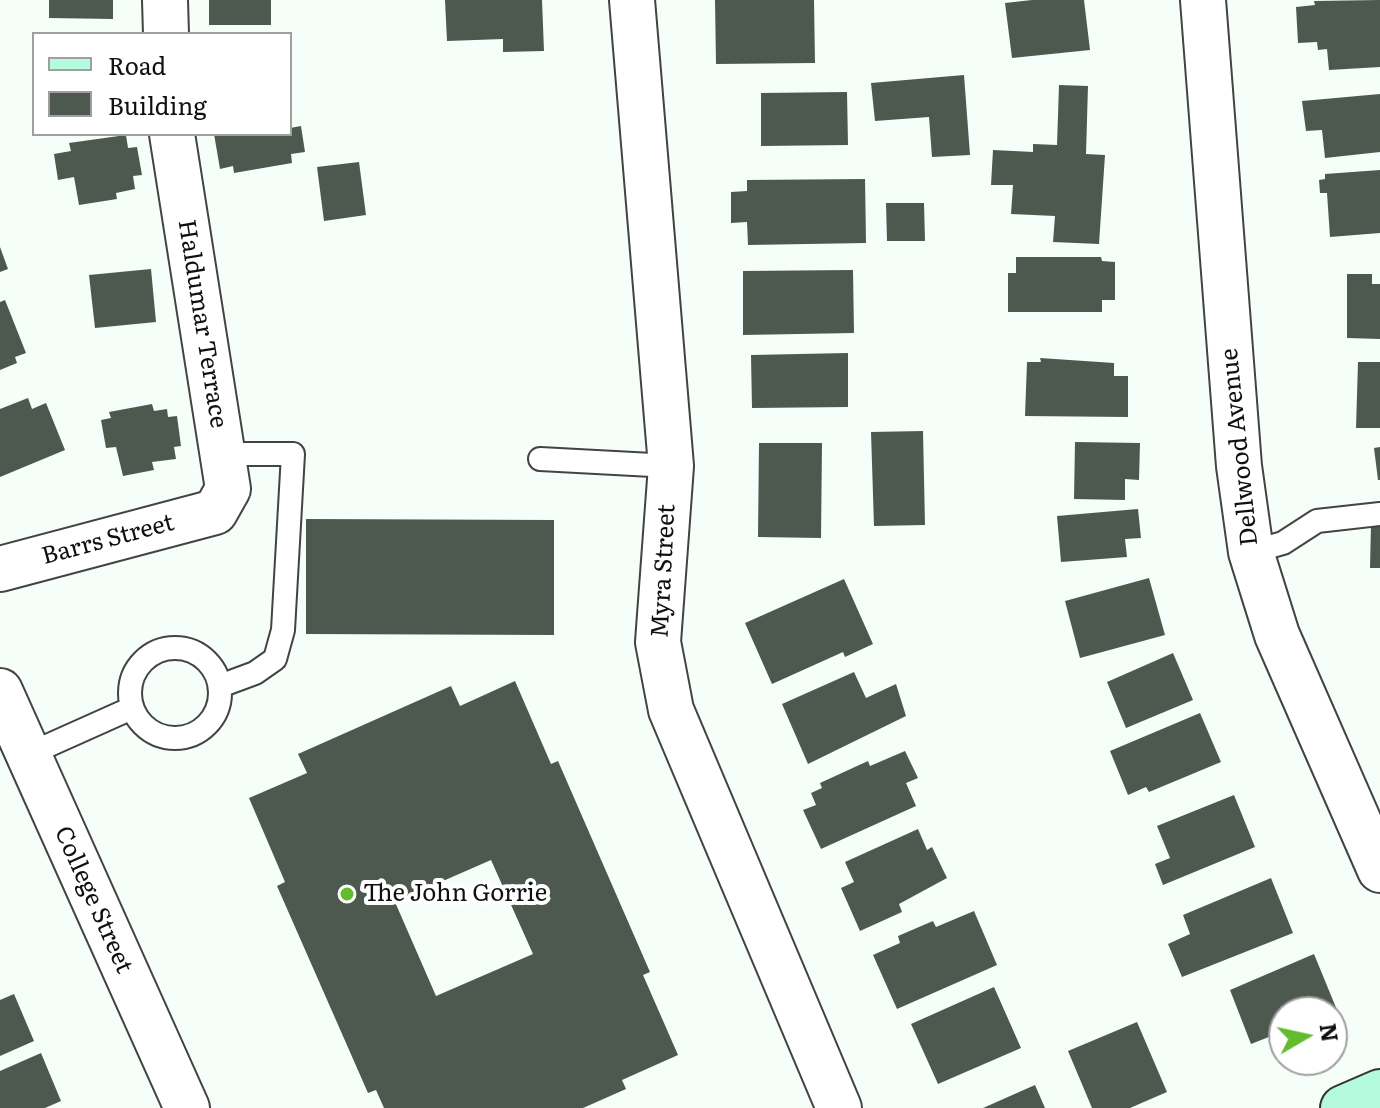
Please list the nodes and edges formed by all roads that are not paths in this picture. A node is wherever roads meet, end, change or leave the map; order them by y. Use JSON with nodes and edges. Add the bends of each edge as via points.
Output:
{"nodes":[{"id":1,"x":165,"y":0,"type":"edge"},
{"id":2,"x":632,"y":0,"type":"edge"},
{"id":3,"x":1203,"y":0,"type":"edge"},
{"id":4,"x":166,"y":32,"type":"edge"},
{"id":5,"x":172,"y":136,"type":"edge"},
{"id":6,"x":223,"y":454,"type":"junction"},
{"id":7,"x":540,"y":459,"type":"dead end"},
{"id":8,"x":671,"y":466,"type":"junction"},
{"id":9,"x":215,"y":512,"type":"joint"},
{"id":10,"x":1380,"y":514,"type":"edge"},
{"id":11,"x":1251,"y":552,"type":"junction"},
{"id":12,"x":0,"y":569,"type":"edge"},
{"id":13,"x":220,"y":686,"type":"junction"},
{"id":14,"x":0,"y":691,"type":"edge"},
{"id":15,"x":132,"y":708,"type":"junction"},
{"id":16,"x":27,"y":755,"type":"junction"},
{"id":17,"x":1380,"y":870,"type":"edge"},
{"id":18,"x":1380,"y":1092,"type":"edge"},
{"id":19,"x":187,"y":1108,"type":"edge"},
{"id":20,"x":839,"y":1108,"type":"edge"},
{"id":21,"x":1343,"y":1108,"type":"edge"}],
"edges":[{"from":1,"to":4,"type":"street"},
{"from":2,"to":8,"type":"street","name":"Myra Street"},
{"from":3,"to":11,"type":"street","name":"Dellwood Avenue","via":[[1239,466]]},
{"from":5,"to":6,"type":"street","name":"Haldumar Terrace"},
{"from":6,"to":9,"type":"street","name":"Haldumar Terrace","via":[[228,489]]},
{"from":6,"to":13,"type":"lane","via":[[293,454],[283,630],[275,659]]},
{"from":7,"to":8,"type":"lane"},
{"from":8,"to":20,"type":"street","name":"Myra Street","via":[[658,642],[671,710]]},
{"from":9,"to":12,"type":"street","name":"Barrs Street"},
{"from":10,"to":11,"type":"lane","via":[[1317,521],[1283,543]]},
{"from":11,"to":17,"type":"street","name":"Dellwood Avenue","via":[[1277,635]]},
{"from":13,"to":15,"type":"lane","via":[[215,715],[193,735],[164,737],[151,731]]},
{"from":13,"to":15,"type":"lane","via":[[206,660],[180,648],[165,649],[151,655],[133,678]]},
{"from":14,"to":16,"type":"street","name":"College Street"},
{"from":15,"to":16,"type":"lane"},
{"from":16,"to":19,"type":"street","name":"College Street"},
{"from":18,"to":21,"type":"main road"}]}
